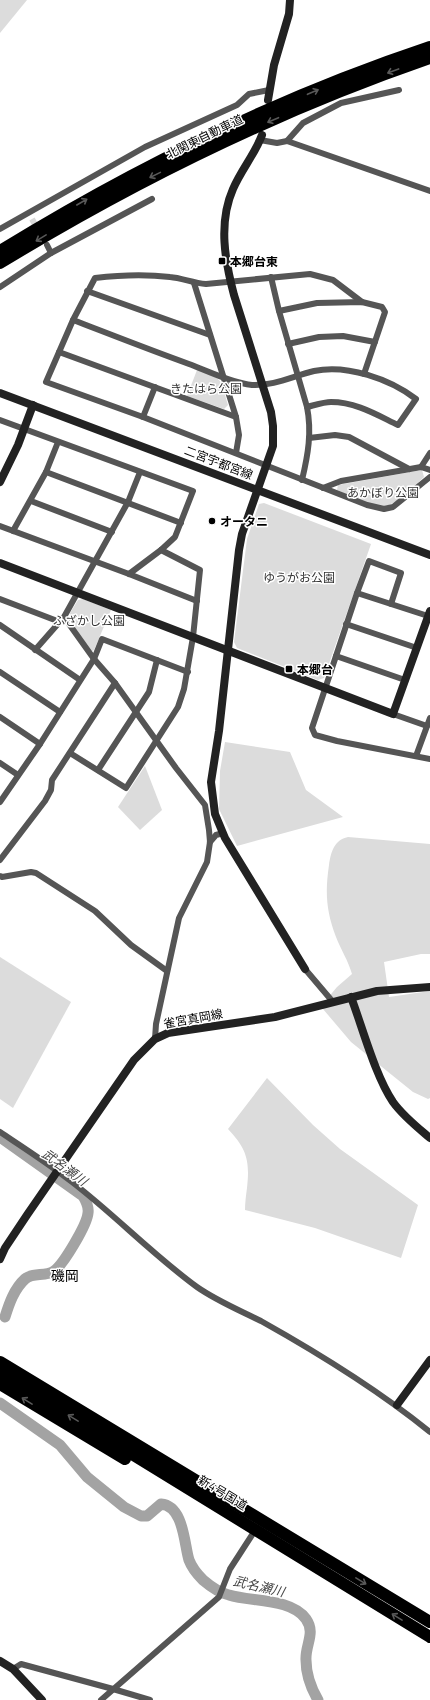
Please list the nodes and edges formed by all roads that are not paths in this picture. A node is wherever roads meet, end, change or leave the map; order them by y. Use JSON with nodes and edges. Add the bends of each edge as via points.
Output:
{"nodes":[{"id":1,"x":290,"y":0,"type":"edge"},
{"id":2,"x":430,"y":47,"type":"edge"},
{"id":3,"x":430,"y":58,"type":"edge"},
{"id":4,"x":269,"y":90,"type":"junction"},
{"id":5,"x":399,"y":90,"type":"dead end"},
{"id":6,"x":268,"y":100,"type":"dead end"},
{"id":7,"x":261,"y":137,"type":"joint"},
{"id":8,"x":287,"y":141,"type":"junction"},
{"id":9,"x":430,"y":190,"type":"edge"},
{"id":10,"x":152,"y":199,"type":"dead end"},
{"id":11,"x":0,"y":229,"type":"edge"},
{"id":12,"x":47,"y":245,"type":"dead end"},
{"id":13,"x":0,"y":250,"type":"edge"},
{"id":14,"x":51,"y":253,"type":"junction"},
{"id":15,"x":0,"y":263,"type":"edge"},
{"id":16,"x":271,"y":277,"type":"junction"},
{"id":17,"x":230,"y":282,"type":"junction"},
{"id":18,"x":194,"y":283,"type":"junction"},
{"id":19,"x":0,"y":287,"type":"edge"},
{"id":20,"x":87,"y":291,"type":"junction"},
{"id":21,"x":362,"y":302,"type":"junction"},
{"id":22,"x":278,"y":311,"type":"junction"},
{"id":23,"x":73,"y":320,"type":"junction"},
{"id":24,"x":210,"y":335,"type":"junction"},
{"id":25,"x":375,"y":342,"type":"junction"},
{"id":26,"x":288,"y":344,"type":"junction"},
{"id":27,"x":59,"y":352,"type":"junction"},
{"id":28,"x":364,"y":374,"type":"junction"},
{"id":29,"x":297,"y":376,"type":"junction"},
{"id":30,"x":222,"y":377,"type":"junction"},
{"id":31,"x":262,"y":384,"type":"junction"},
{"id":32,"x":155,"y":387,"type":"junction"},
{"id":33,"x":0,"y":392,"type":"edge"},
{"id":34,"x":33,"y":405,"type":"junction"},
{"id":35,"x":307,"y":407,"type":"junction"},
{"id":36,"x":143,"y":417,"type":"junction"},
{"id":37,"x":236,"y":417,"type":"junction"},
{"id":38,"x":0,"y":420,"type":"edge"},
{"id":39,"x":24,"y":429,"type":"junction"},
{"id":40,"x":309,"y":438,"type":"junction"},
{"id":41,"x":58,"y":442,"type":"junction"},
{"id":42,"x":236,"y":453,"type":"junction"},
{"id":43,"x":430,"y":453,"type":"edge"},
{"id":44,"x":267,"y":467,"type":"junction"},
{"id":45,"x":421,"y":467,"type":"junction"},
{"id":46,"x":410,"y":469,"type":"junction"},
{"id":47,"x":430,"y":470,"type":"edge"},
{"id":48,"x":46,"y":472,"type":"junction"},
{"id":49,"x":140,"y":472,"type":"junction"},
{"id":50,"x":430,"y":477,"type":"edge"},
{"id":51,"x":302,"y":480,"type":"junction"},
{"id":52,"x":0,"y":482,"type":"edge"},
{"id":53,"x":323,"y":488,"type":"junction"},
{"id":54,"x":258,"y":490,"type":"junction"},
{"id":55,"x":31,"y":501,"type":"junction"},
{"id":56,"x":128,"y":502,"type":"junction"},
{"id":57,"x":181,"y":523,"type":"junction"},
{"id":58,"x":0,"y":526,"type":"edge"},
{"id":59,"x":13,"y":531,"type":"junction"},
{"id":60,"x":112,"y":532,"type":"junction"},
{"id":61,"x":161,"y":550,"type":"junction"},
{"id":62,"x":430,"y":555,"type":"edge"},
{"id":63,"x":97,"y":561,"type":"junction"},
{"id":64,"x":0,"y":563,"type":"edge"},
{"id":65,"x":129,"y":574,"type":"junction"},
{"id":66,"x":78,"y":592,"type":"junction"},
{"id":67,"x":357,"y":592,"type":"junction"},
{"id":68,"x":0,"y":599,"type":"edge"},
{"id":69,"x":197,"y":601,"type":"junction"},
{"id":70,"x":391,"y":604,"type":"junction"},
{"id":71,"x":429,"y":614,"type":"edge"},
{"id":72,"x":62,"y":620,"type":"junction"},
{"id":73,"x":346,"y":624,"type":"junction"},
{"id":74,"x":0,"y":625,"type":"edge"},
{"id":75,"x":193,"y":637,"type":"junction"},
{"id":76,"x":417,"y":648,"type":"junction"},
{"id":77,"x":35,"y":650,"type":"junction"},
{"id":78,"x":227,"y":651,"type":"junction"},
{"id":79,"x":336,"y":656,"type":"junction"},
{"id":80,"x":94,"y":659,"type":"junction"},
{"id":81,"x":158,"y":660,"type":"junction"},
{"id":82,"x":0,"y":672,"type":"edge"},
{"id":83,"x":188,"y":672,"type":"junction"},
{"id":84,"x":80,"y":680,"type":"junction"},
{"id":85,"x":405,"y":680,"type":"junction"},
{"id":86,"x":115,"y":683,"type":"junction"},
{"id":87,"x":324,"y":688,"type":"junction"},
{"id":88,"x":60,"y":712,"type":"junction"},
{"id":89,"x":136,"y":713,"type":"junction"},
{"id":90,"x":393,"y":714,"type":"junction"},
{"id":91,"x":0,"y":717,"type":"edge"},
{"id":92,"x":430,"y":718,"type":"edge"},
{"id":93,"x":427,"y":726,"type":"junction"},
{"id":94,"x":156,"y":742,"type":"junction"},
{"id":95,"x":40,"y":744,"type":"junction"},
{"id":96,"x":70,"y":753,"type":"junction"},
{"id":97,"x":416,"y":756,"type":"junction"},
{"id":98,"x":430,"y":759,"type":"edge"},
{"id":99,"x":0,"y":763,"type":"edge"},
{"id":100,"x":98,"y":770,"type":"junction"},
{"id":101,"x":18,"y":775,"type":"junction"},
{"id":102,"x":0,"y":802,"type":"edge"},
{"id":103,"x":223,"y":833,"type":"junction"},
{"id":104,"x":210,"y":842,"type":"junction"},
{"id":105,"x":0,"y":860,"type":"edge"},
{"id":106,"x":0,"y":876,"type":"edge"},
{"id":107,"x":305,"y":969,"type":"joint"},
{"id":108,"x":167,"y":971,"type":"junction"},
{"id":109,"x":430,"y":987,"type":"edge"},
{"id":110,"x":351,"y":997,"type":"junction"},
{"id":111,"x":333,"y":1002,"type":"junction"},
{"id":112,"x":155,"y":1039,"type":"junction"},
{"id":113,"x":0,"y":1132,"type":"edge"},
{"id":114,"x":430,"y":1138,"type":"edge"},
{"id":115,"x":58,"y":1172,"type":"junction"},
{"id":116,"x":0,"y":1259,"type":"edge"},
{"id":117,"x":0,"y":1354,"type":"edge"},
{"id":118,"x":430,"y":1360,"type":"edge"},
{"id":119,"x":0,"y":1362,"type":"edge"},
{"id":120,"x":0,"y":1373,"type":"edge"},
{"id":121,"x":0,"y":1384,"type":"edge"},
{"id":122,"x":397,"y":1405,"type":"junction"},
{"id":123,"x":430,"y":1432,"type":"edge"},
{"id":124,"x":252,"y":1535,"type":"junction"},
{"id":125,"x":324,"y":1566,"type":"junction"},
{"id":126,"x":430,"y":1622,"type":"edge"},
{"id":127,"x":430,"y":1637,"type":"edge"},
{"id":128,"x":0,"y":1661,"type":"edge"},
{"id":129,"x":13,"y":1669,"type":"junction"},
{"id":130,"x":113,"y":1689,"type":"junction"},
{"id":131,"x":42,"y":1700,"type":"edge"},
{"id":132,"x":101,"y":1700,"type":"edge"},
{"id":133,"x":150,"y":1700,"type":"edge"}],
"edges":[{"from":1,"to":4,"type":"street","via":[[290,14]]},
{"from":13,"to":2,"type":"highway","name":"北関東自動車道","one_way":true,"via":[[96,194],[200,142],[313,91]]},
{"from":3,"to":15,"type":"highway","name":"北関東自動車道","one_way":true,"via":[[319,100],[203,152],[101,203]]},
{"from":4,"to":6,"type":"street"},
{"from":4,"to":11,"type":"street","via":[[255,92],[237,105],[145,147],[30,216]]},
{"from":5,"to":8,"type":"street","via":[[341,103],[304,123]]},
{"from":7,"to":8,"type":"street","via":[[277,143]]},
{"from":7,"to":17,"type":"street","via":[[233,189],[225,214],[224,236]]},
{"from":8,"to":9,"type":"street"},
{"from":10,"to":14,"type":"street"},
{"from":12,"to":14,"type":"street"},
{"from":14,"to":19,"type":"street"},
{"from":16,"to":17,"type":"street"},
{"from":16,"to":21,"type":"street","via":[[310,274],[324,277],[333,280]]},
{"from":16,"to":22,"type":"street"},
{"from":17,"to":18,"type":"street"},
{"from":17,"to":31,"type":"street"},
{"from":18,"to":20,"type":"street","via":[[171,277],[124,275],[95,278]]},
{"from":18,"to":24,"type":"street"},
{"from":20,"to":23,"type":"street"},
{"from":20,"to":24,"type":"street"},
{"from":21,"to":22,"type":"street","via":[[317,303]]},
{"from":21,"to":25,"type":"street","via":[[382,307],[385,312]]},
{"from":22,"to":26,"type":"street"},
{"from":23,"to":27,"type":"street"},
{"from":23,"to":30,"type":"street"},
{"from":24,"to":30,"type":"street"},
{"from":25,"to":26,"type":"street","via":[[343,336],[319,337]]},
{"from":25,"to":28,"type":"street"},
{"from":26,"to":29,"type":"street"},
{"from":27,"to":32,"type":"street"},
{"from":27,"to":36,"type":"street","via":[[46,382]]},
{"from":28,"to":29,"type":"street","via":[[332,369]]},
{"from":28,"to":35,"type":"street","via":[[409,393],[416,399],[398,426],[348,403],[330,402]]},
{"from":29,"to":31,"type":"street"},
{"from":29,"to":35,"type":"street"},
{"from":30,"to":31,"type":"street","via":[[252,385]]},
{"from":30,"to":37,"type":"street"},
{"from":31,"to":44,"type":"street","via":[[274,431]]},
{"from":32,"to":36,"type":"street"},
{"from":32,"to":37,"type":"street"},
{"from":33,"to":34,"type":"street","name":"二宮宇都宮線"},
{"from":34,"to":39,"type":"street"},
{"from":34,"to":54,"type":"street","name":"二宮宇都宮線"},
{"from":35,"to":40,"type":"street","via":[[310,422]]},
{"from":36,"to":42,"type":"street"},
{"from":37,"to":42,"type":"street","via":[[239,435]]},
{"from":38,"to":39,"type":"street"},
{"from":39,"to":41,"type":"street"},
{"from":39,"to":52,"type":"street"},
{"from":40,"to":46,"type":"street","via":[[335,435],[349,437]]},
{"from":40,"to":51,"type":"street","via":[[309,454]]},
{"from":41,"to":48,"type":"street"},
{"from":41,"to":49,"type":"street"},
{"from":42,"to":44,"type":"street"},
{"from":43,"to":45,"type":"street"},
{"from":44,"to":51,"type":"street"},
{"from":44,"to":54,"type":"street"},
{"from":45,"to":46,"type":"street"},
{"from":45,"to":47,"type":"street"},
{"from":46,"to":53,"type":"street","via":[[341,481]]},
{"from":48,"to":55,"type":"street"},
{"from":48,"to":56,"type":"street"},
{"from":49,"to":56,"type":"street"},
{"from":49,"to":57,"type":"street","via":[[193,491]]},
{"from":50,"to":53,"type":"street","via":[[393,507],[384,509]]},
{"from":51,"to":53,"type":"street"},
{"from":54,"to":62,"type":"street","name":"二宮宇都宮線"},
{"from":54,"to":78,"type":"street","via":[[242,534]]},
{"from":55,"to":59,"type":"street"},
{"from":55,"to":60,"type":"street"},
{"from":56,"to":57,"type":"street"},
{"from":56,"to":60,"type":"street"},
{"from":57,"to":61,"type":"street","via":[[176,537]]},
{"from":58,"to":59,"type":"street"},
{"from":59,"to":63,"type":"street"},
{"from":60,"to":63,"type":"street"},
{"from":61,"to":65,"type":"street"},
{"from":61,"to":69,"type":"street","via":[[200,570]]},
{"from":63,"to":65,"type":"street"},
{"from":63,"to":66,"type":"street"},
{"from":64,"to":66,"type":"street"},
{"from":65,"to":69,"type":"street"},
{"from":66,"to":72,"type":"street"},
{"from":66,"to":75,"type":"street"},
{"from":67,"to":70,"type":"street"},
{"from":67,"to":70,"type":"street","via":[[368,561],[402,573]]},
{"from":67,"to":73,"type":"street"},
{"from":68,"to":72,"type":"street"},
{"from":69,"to":75,"type":"street"},
{"from":70,"to":71,"type":"street"},
{"from":71,"to":76,"type":"street"},
{"from":72,"to":77,"type":"street"},
{"from":72,"to":80,"type":"street"},
{"from":73,"to":76,"type":"street"},
{"from":73,"to":79,"type":"street"},
{"from":74,"to":77,"type":"street"},
{"from":75,"to":78,"type":"street"},
{"from":75,"to":83,"type":"street"},
{"from":76,"to":85,"type":"street"},
{"from":77,"to":84,"type":"street"},
{"from":78,"to":87,"type":"street"},
{"from":78,"to":103,"type":"street","via":[[212,782],[215,814]]},
{"from":79,"to":85,"type":"street"},
{"from":79,"to":87,"type":"street"},
{"from":80,"to":81,"type":"street","via":[[102,639]]},
{"from":80,"to":84,"type":"street"},
{"from":80,"to":86,"type":"street"},
{"from":81,"to":83,"type":"street"},
{"from":81,"to":89,"type":"street","via":[[149,692]]},
{"from":82,"to":88,"type":"street"},
{"from":83,"to":94,"type":"street","via":[[178,707]]},
{"from":84,"to":88,"type":"street"},
{"from":85,"to":90,"type":"street"},
{"from":86,"to":89,"type":"street"},
{"from":86,"to":96,"type":"street"},
{"from":87,"to":90,"type":"street"},
{"from":87,"to":97,"type":"street","via":[[312,728],[315,735],[338,742]]},
{"from":88,"to":95,"type":"street"},
{"from":89,"to":94,"type":"street"},
{"from":89,"to":100,"type":"street"},
{"from":90,"to":93,"type":"street"},
{"from":91,"to":95,"type":"street"},
{"from":92,"to":93,"type":"street"},
{"from":93,"to":97,"type":"street"},
{"from":94,"to":100,"type":"street","via":[[126,788]]},
{"from":94,"to":104,"type":"street","via":[[205,805]]},
{"from":95,"to":101,"type":"street"},
{"from":96,"to":100,"type":"street"},
{"from":96,"to":105,"type":"street","via":[[52,780],[51,790],[45,801]]},
{"from":97,"to":98,"type":"street"},
{"from":99,"to":101,"type":"street"},
{"from":101,"to":102,"type":"street"},
{"from":103,"to":104,"type":"street","via":[[216,835]]},
{"from":103,"to":107,"type":"street"},
{"from":104,"to":108,"type":"street","via":[[207,862],[179,918]]},
{"from":106,"to":108,"type":"street","via":[[36,873],[90,908],[131,945]]},
{"from":107,"to":111,"type":"street"},
{"from":108,"to":112,"type":"street"},
{"from":109,"to":110,"type":"street","name":"雀宮真岡線","via":[[377,991]]},
{"from":110,"to":111,"type":"street","name":"雀宮真岡線"},
{"from":110,"to":114,"type":"street","via":[[383,1084],[394,1103]]},
{"from":111,"to":112,"type":"street","name":"雀宮真岡線","via":[[275,1017],[168,1033]]},
{"from":112,"to":115,"type":"street","name":"雀宮真岡線","via":[[134,1060]]},
{"from":113,"to":115,"type":"street"},
{"from":115,"to":116,"type":"street","name":"雀宮真岡線","via":[[23,1220]]},
{"from":115,"to":122,"type":"street","via":[[196,1286],[355,1376]]},
{"from":117,"to":125,"type":"highway","via":[[270,1521]]},
{"from":118,"to":122,"type":"street"},
{"from":119,"to":125,"type":"highway","name":"新4号国道"},
{"from":125,"to":120,"type":"highway","name":"新4号国道","one_way":true,"via":[[248,1524]]},
{"from":124,"to":121,"type":"highway","one_way":true},
{"from":122,"to":123,"type":"street"},
{"from":124,"to":125,"type":"highway"},
{"from":124,"to":130,"type":"street","via":[[230,1568],[219,1597]]},
{"from":125,"to":126,"type":"highway","name":"新4号国道","one_way":true},
{"from":127,"to":125,"type":"highway","name":"新4号国道","one_way":true},
{"from":128,"to":129,"type":"street"},
{"from":129,"to":130,"type":"street","via":[[20,1664]]},
{"from":129,"to":131,"type":"street"},
{"from":130,"to":132,"type":"street"},
{"from":130,"to":133,"type":"street"}]}
